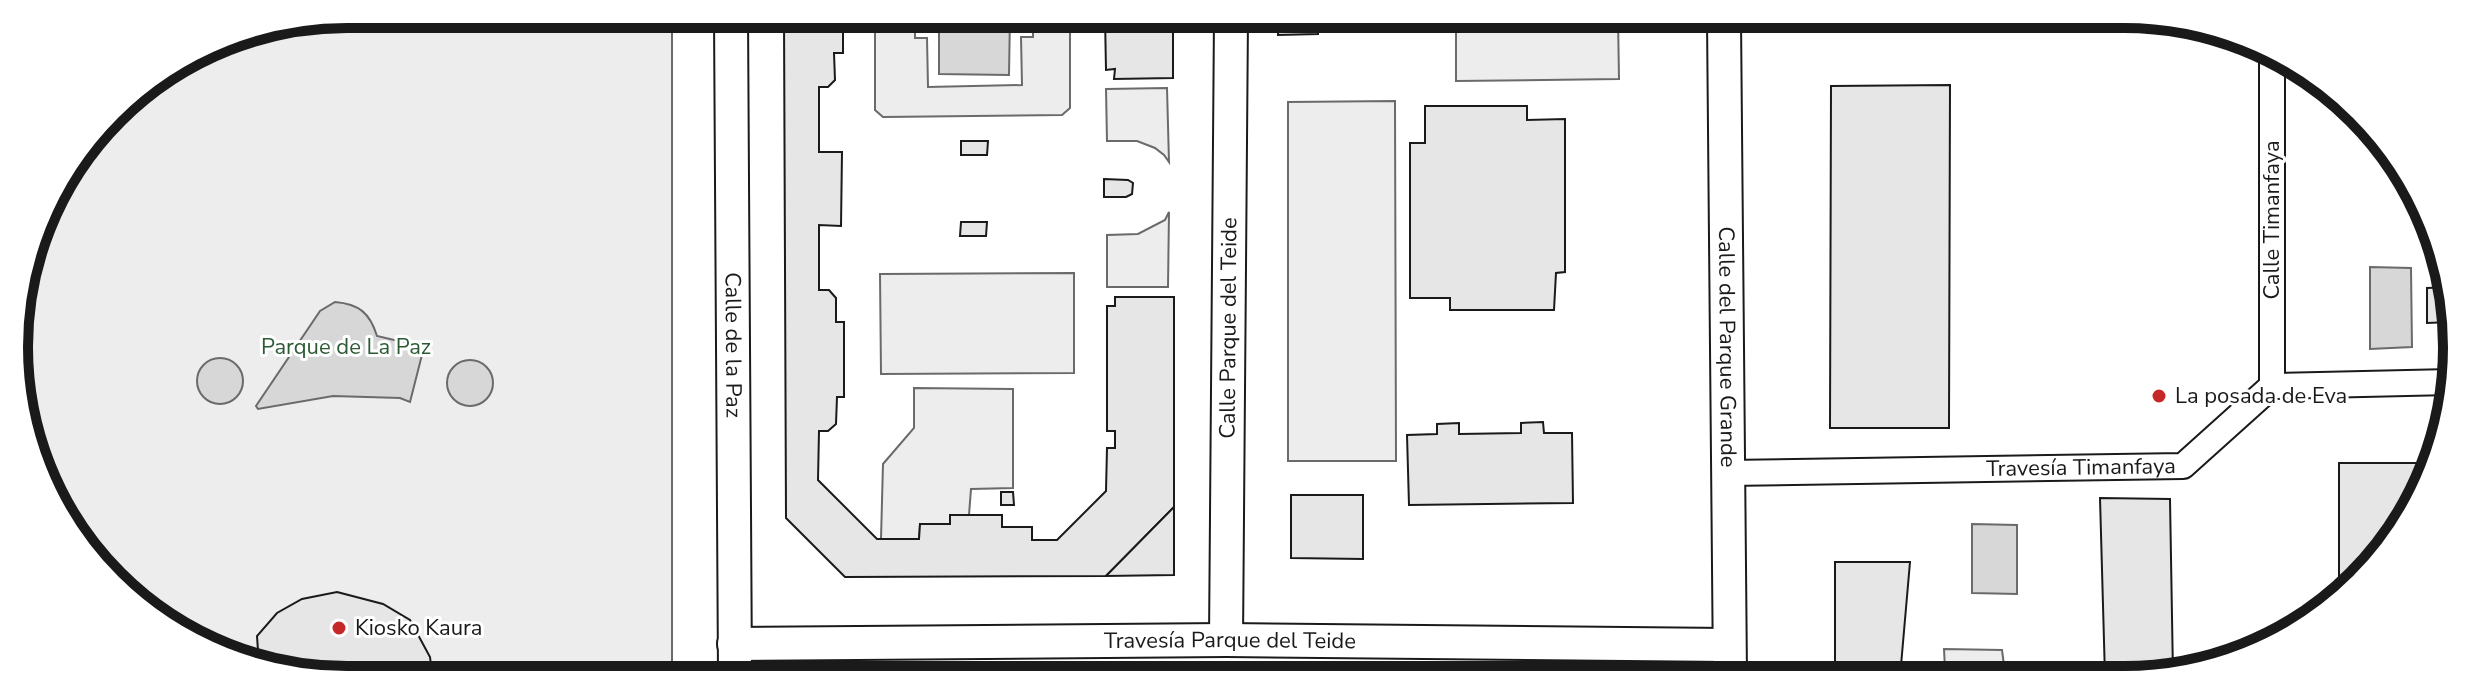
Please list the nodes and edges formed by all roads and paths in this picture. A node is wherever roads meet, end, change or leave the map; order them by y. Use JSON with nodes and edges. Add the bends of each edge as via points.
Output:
{"nodes":[{"id":1,"x":731,"y":28,"type":"edge"},
{"id":2,"x":1231,"y":28,"type":"edge"},
{"id":3,"x":1724,"y":28,"type":"edge"},
{"id":4,"x":2272,"y":65,"type":"edge"},
{"id":5,"x":2441,"y":382,"type":"edge"},
{"id":6,"x":2272,"y":386,"type":"junction"},
{"id":7,"x":1727,"y":473,"type":"junction"},
{"id":8,"x":1226,"y":640,"type":"junction"},
{"id":9,"x":734,"y":659,"type":"edge"},
{"id":10,"x":1729,"y":661,"type":"edge"}],
"edges":[{"from":1,"to":9,"type":"street","name":"Calle de la Paz"},
{"from":2,"to":8,"type":"street","name":"Calle Parque del Teide"},
{"from":3,"to":7,"type":"street","name":"Calle del Parque Grande"},
{"from":4,"to":6,"type":"street","name":"Calle Timanfaya"},
{"from":5,"to":6,"type":"street"},
{"from":6,"to":7,"type":"street","name":"Travesía Timanfaya","via":[[2183,466]]},
{"from":7,"to":10,"type":"street","name":"Calle del Parque Grande"},
{"from":8,"to":9,"type":"street","name":"Travesía Parque del Teide"},
{"from":8,"to":10,"type":"street","name":"Travesía Parque del Teide"}]}
